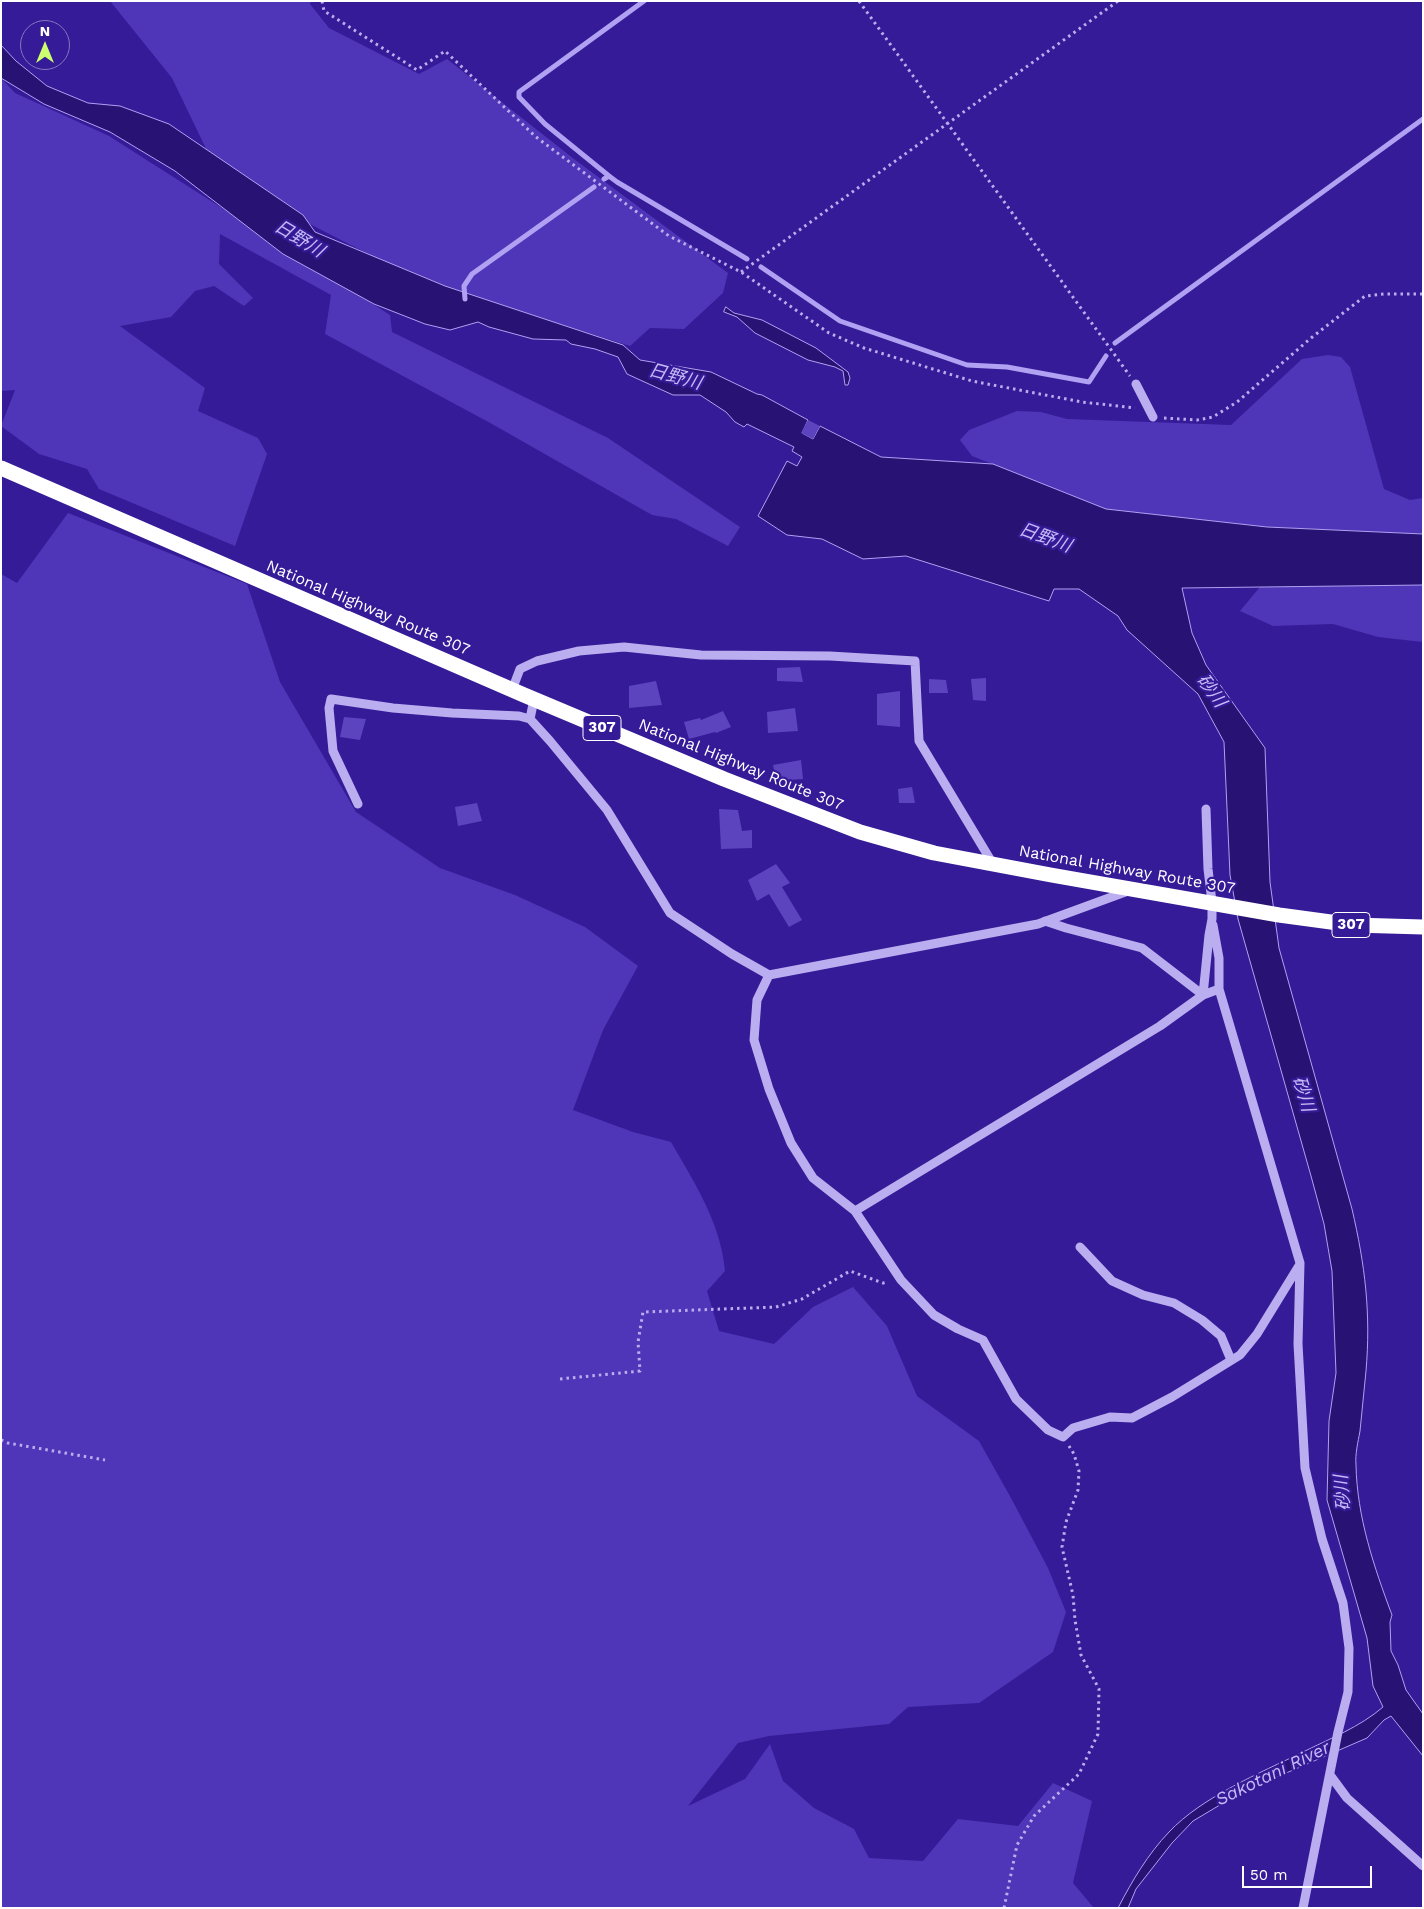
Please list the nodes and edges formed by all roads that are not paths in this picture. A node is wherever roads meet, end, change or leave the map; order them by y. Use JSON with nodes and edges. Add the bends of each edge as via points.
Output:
{"nodes":[{"id":1,"x":1136,"y":384,"type":"road end"},
{"id":2,"x":1153,"y":417,"type":"road end"},
{"id":3,"x":1,"y":468,"type":"edge"},
{"id":4,"x":512,"y":690,"type":"junction"},
{"id":5,"x":534,"y":699,"type":"junction"},
{"id":6,"x":530,"y":719,"type":"junction"},
{"id":7,"x":358,"y":804,"type":"dead end"},
{"id":8,"x":1206,"y":809,"type":"dead end"},
{"id":9,"x":993,"y":864,"type":"junction"},
{"id":10,"x":1132,"y":889,"type":"junction"},
{"id":11,"x":1212,"y":902,"type":"junction"},
{"id":12,"x":1212,"y":920,"type":"junction"},
{"id":13,"x":1046,"y":921,"type":"junction"},
{"id":14,"x":1423,"y":927,"type":"edge"},
{"id":15,"x":769,"y":975,"type":"junction"},
{"id":16,"x":1220,"y":989,"type":"junction"},
{"id":17,"x":1203,"y":995,"type":"junction"},
{"id":18,"x":855,"y":1211,"type":"junction"},
{"id":19,"x":1080,"y":1247,"type":"dead end"},
{"id":20,"x":1300,"y":1263,"type":"junction"},
{"id":21,"x":1231,"y":1360,"type":"junction"},
{"id":22,"x":1330,"y":1775,"type":"junction"},
{"id":23,"x":1423,"y":1866,"type":"edge"},
{"id":24,"x":1303,"y":1908,"type":"edge"}],
"edges":[{"from":1,"to":2,"type":"street"},
{"from":3,"to":4,"type":"highway","name":"National Highway Route 307","number":"307"},
{"from":4,"to":5,"type":"highway","name":"National Highway Route 307","number":"307"},
{"from":4,"to":9,"type":"street","via":[[520,669],[537,661],[579,651],[624,647],[701,655],[830,656],[915,661],[919,741]]},
{"from":5,"to":6,"type":"street"},
{"from":5,"to":9,"type":"highway","name":"National Highway Route 307","number":"307","via":[[860,832],[934,853]]},
{"from":6,"to":7,"type":"street","via":[[452,714],[331,699],[328,708],[333,751]]},
{"from":6,"to":15,"type":"street","via":[[607,810],[670,913]]},
{"from":8,"to":11,"type":"street"},
{"from":9,"to":10,"type":"highway","name":"National Highway Route 307","number":"307"},
{"from":10,"to":11,"type":"highway","name":"National Highway Route 307","number":"307"},
{"from":10,"to":13,"type":"street"},
{"from":11,"to":12,"type":"street"},
{"from":11,"to":14,"type":"highway","name":"National Highway Route 307","number":"307","via":[[1353,925]]},
{"from":12,"to":16,"type":"street","via":[[1220,958]]},
{"from":12,"to":17,"type":"street"},
{"from":13,"to":15,"type":"street"},
{"from":13,"to":17,"type":"street","via":[[1142,948]]},
{"from":15,"to":18,"type":"street","via":[[757,1000],[754,1040],[769,1089],[791,1143],[813,1178]]},
{"from":16,"to":17,"type":"street"},
{"from":16,"to":20,"type":"street"},
{"from":17,"to":18,"type":"street","via":[[1160,1026]]},
{"from":18,"to":21,"type":"street","via":[[902,1280],[934,1315],[984,1340],[1016,1399],[1048,1430],[1063,1437],[1073,1428],[1110,1417],[1132,1418]]},
{"from":19,"to":21,"type":"street","via":[[1112,1281],[1143,1295],[1174,1303],[1202,1320],[1221,1336]]},
{"from":20,"to":21,"type":"street","via":[[1257,1334],[1240,1355]]},
{"from":20,"to":22,"type":"street","via":[[1298,1344],[1305,1468],[1322,1539],[1343,1603],[1349,1648],[1348,1692]]},
{"from":22,"to":23,"type":"street","via":[[1347,1798]]},
{"from":22,"to":24,"type":"street"}]}
